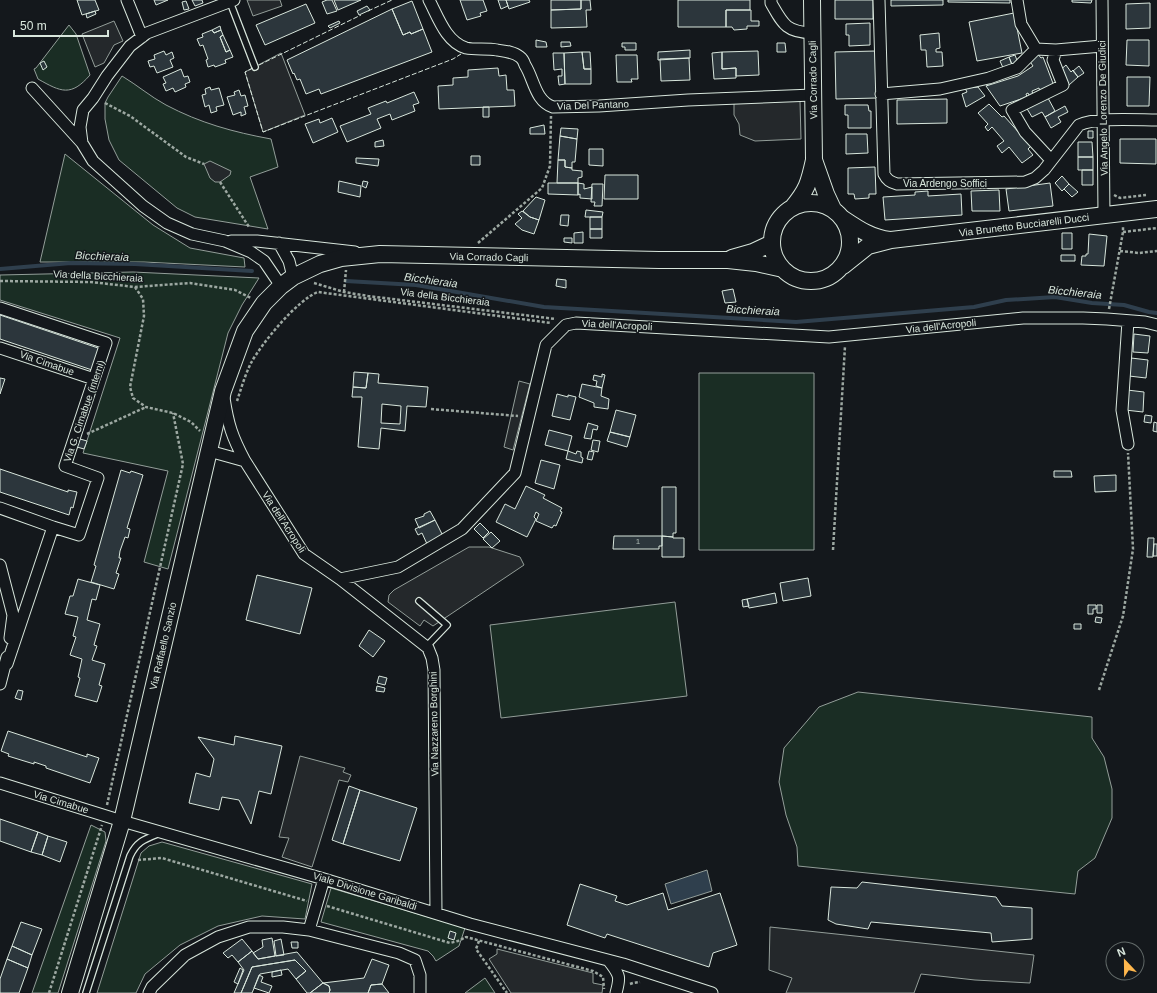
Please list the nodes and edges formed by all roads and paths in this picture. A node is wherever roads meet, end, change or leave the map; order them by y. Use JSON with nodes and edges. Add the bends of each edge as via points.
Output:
{"nodes":[{"id":1,"x":127,"y":0,"type":"edge"},
{"id":2,"x":429,"y":0,"type":"edge"},
{"id":3,"x":771,"y":0,"type":"edge"},
{"id":4,"x":812,"y":0,"type":"edge"},
{"id":5,"x":879,"y":0,"type":"edge"},
{"id":6,"x":1017,"y":0,"type":"edge"},
{"id":7,"x":1102,"y":0,"type":"edge"},
{"id":8,"x":232,"y":1,"type":"edge"},
{"id":9,"x":812,"y":33,"type":"junction"},
{"id":10,"x":142,"y":37,"type":"junction"},
{"id":11,"x":1102,"y":46,"type":"junction"},
{"id":12,"x":1036,"y":49,"type":"junction"},
{"id":13,"x":1056,"y":50,"type":"junction"},
{"id":14,"x":255,"y":67,"type":"dead end"},
{"id":15,"x":32,"y":88,"type":"dead end"},
{"id":16,"x":881,"y":94,"type":"junction"},
{"id":17,"x":813,"y":95,"type":"junction"},
{"id":18,"x":105,"y":103,"type":"dead end"},
{"id":19,"x":553,"y":107,"type":"junction"},
{"id":20,"x":1157,"y":120,"type":"edge"},
{"id":21,"x":1103,"y":121,"type":"junction"},
{"id":22,"x":82,"y":143,"type":"junction"},
{"id":23,"x":814,"y":160,"type":"junction"},
{"id":24,"x":1051,"y":160,"type":"junction"},
{"id":25,"x":204,"y":164,"type":"dead end"},
{"id":26,"x":220,"y":182,"type":"dead end"},
{"id":27,"x":1150,"y":194,"type":"dead end"},
{"id":28,"x":1113,"y":195,"type":"dead end"},
{"id":29,"x":792,"y":208,"type":"junction"},
{"id":30,"x":1157,"y":210,"type":"edge"},
{"id":31,"x":837,"y":214,"type":"junction"},
{"id":32,"x":1122,"y":214,"type":"junction"},
{"id":33,"x":1104,"y":215,"type":"junction"},
{"id":34,"x":249,"y":227,"type":"dead end"},
{"id":35,"x":1157,"y":228,"type":"edge"},
{"id":36,"x":1124,"y":232,"type":"junction"},
{"id":37,"x":891,"y":240,"type":"junction"},
{"id":38,"x":224,"y":241,"type":"junction"},
{"id":39,"x":772,"y":243,"type":"junction"},
{"id":40,"x":279,"y":244,"type":"junction"},
{"id":41,"x":1120,"y":250,"type":"junction"},
{"id":42,"x":1157,"y":251,"type":"edge"},
{"id":43,"x":380,"y":254,"type":"junction"},
{"id":44,"x":463,"y":256,"type":"junction"},
{"id":45,"x":728,"y":260,"type":"junction"},
{"id":46,"x":843,"y":266,"type":"junction"},
{"id":47,"x":346,"y":268,"type":"dead end"},
{"id":48,"x":783,"y":269,"type":"junction"},
{"id":49,"x":0,"y":281,"type":"edge"},
{"id":50,"x":287,"y":282,"type":"junction"},
{"id":51,"x":313,"y":282,"type":"dead end"},
{"id":52,"x":135,"y":288,"type":"junction"},
{"id":53,"x":344,"y":292,"type":"junction"},
{"id":54,"x":264,"y":303,"type":"junction"},
{"id":55,"x":0,"y":308,"type":"edge"},
{"id":56,"x":1107,"y":319,"type":"junction"},
{"id":57,"x":1128,"y":321,"type":"junction"},
{"id":58,"x":571,"y":324,"type":"junction"},
{"id":59,"x":1157,"y":325,"type":"edge"},
{"id":60,"x":845,"y":335,"type":"junction"},
{"id":61,"x":0,"y":348,"type":"edge"},
{"id":62,"x":94,"y":379,"type":"junction"},
{"id":63,"x":223,"y":390,"type":"junction"},
{"id":64,"x":146,"y":407,"type":"junction"},
{"id":65,"x":238,"y":408,"type":"dead end"},
{"id":66,"x":431,"y":409,"type":"dead end"},
{"id":67,"x":173,"y":412,"type":"junction"},
{"id":68,"x":529,"y":417,"type":"junction"},
{"id":69,"x":201,"y":432,"type":"dead end"},
{"id":70,"x":74,"y":440,"type":"junction"},
{"id":71,"x":1128,"y":444,"type":"joint"},
{"id":72,"x":209,"y":451,"type":"junction"},
{"id":73,"x":245,"y":461,"type":"junction"},
{"id":74,"x":0,"y":508,"type":"edge"},
{"id":75,"x":53,"y":527,"type":"junction"},
{"id":76,"x":833,"y":550,"type":"dead end"},
{"id":77,"x":0,"y":565,"type":"edge"},
{"id":78,"x":340,"y":579,"type":"junction"},
{"id":79,"x":419,"y":600,"type":"dead end"},
{"id":80,"x":427,"y":648,"type":"junction"},
{"id":81,"x":7,"y":664,"type":"junction"},
{"id":82,"x":0,"y":684,"type":"edge"},
{"id":83,"x":1099,"y":690,"type":"dead end"},
{"id":84,"x":0,"y":783,"type":"edge"},
{"id":85,"x":108,"y":802,"type":"dead end"},
{"id":86,"x":122,"y":821,"type":"junction"},
{"id":87,"x":100,"y":832,"type":"dead end"},
{"id":88,"x":161,"y":832,"type":"junction"},
{"id":89,"x":95,"y":849,"type":"junction"},
{"id":90,"x":112,"y":855,"type":"junction"},
{"id":91,"x":129,"y":859,"type":"junction"},
{"id":92,"x":324,"y":879,"type":"junction"},
{"id":93,"x":309,"y":901,"type":"dead end"},
{"id":94,"x":324,"y":906,"type":"dead end"},
{"id":95,"x":436,"y":912,"type":"junction"},
{"id":96,"x":309,"y":930,"type":"junction"},
{"id":97,"x":466,"y":937,"type":"dead end"},
{"id":98,"x":608,"y":960,"type":"junction"},
{"id":99,"x":645,"y":972,"type":"junction"},
{"id":100,"x":620,"y":980,"type":"junction"},
{"id":101,"x":49,"y":993,"type":"edge"},
{"id":102,"x":70,"y":993,"type":"edge"},
{"id":103,"x":86,"y":993,"type":"edge"},
{"id":104,"x":149,"y":993,"type":"edge"},
{"id":105,"x":420,"y":993,"type":"edge"},
{"id":106,"x":507,"y":993,"type":"edge"},
{"id":107,"x":603,"y":993,"type":"edge"},
{"id":108,"x":616,"y":993,"type":"edge"},
{"id":109,"x":712,"y":993,"type":"edge"}],
"edges":[{"from":1,"to":10,"type":"street"},
{"from":2,"to":19,"type":"street","name":"Via Del Pantano","via":[[446,33],[456,42],[466,48],[511,52],[521,57],[540,97]]},
{"from":3,"to":9,"type":"street","via":[[780,19],[790,28]]},
{"from":4,"to":9,"type":"main road","name":"Via Corrado Cagli"},
{"from":5,"to":16,"type":"street","name":"Via Ardengo Soffici"},
{"from":6,"to":12,"type":"street","via":[[1020,24]]},
{"from":7,"to":11,"type":"street","name":"Via Angelo Lorenzo De Giudici"},
{"from":8,"to":10,"type":"street"},
{"from":8,"to":14,"type":"lane"},
{"from":9,"to":17,"type":"main road","name":"Via Corrado Cagli"},
{"from":10,"to":22,"type":"street","via":[[130,46],[83,110],[80,126]]},
{"from":11,"to":13,"type":"street"},
{"from":11,"to":21,"type":"street","name":"Via Angelo Lorenzo De Giudici"},
{"from":12,"to":13,"type":"street"},
{"from":12,"to":16,"type":"street","via":[[1017,68],[989,78],[940,89]]},
{"from":13,"to":24,"type":"street","via":[[1052,60],[1063,85],[1012,110],[1025,132]]},
{"from":15,"to":22,"type":"street"},
{"from":16,"to":24,"type":"street","name":"Via Ardengo Soffici","via":[[884,174],[887,180],[897,184],[1025,182],[1035,178]]},
{"from":17,"to":19,"type":"street","name":"Via Del Pantano"},
{"from":17,"to":23,"type":"main road","name":"Via Corrado Cagli"},
{"from":18,"to":25,"type":"path","via":[[130,116],[186,157]]},
{"from":19,"to":44,"type":"path","via":[[550,166],[542,188]]},
{"from":20,"to":21,"type":"street","name":"Via Ardengo Soffici"},
{"from":21,"to":24,"type":"street","name":"Via Ardengo Soffici","via":[[1079,124]]},
{"from":21,"to":33,"type":"street","name":"Via Angelo Lorenzo De Giudici"},
{"from":22,"to":38,"type":"street","via":[[93,162],[143,206],[167,223],[192,234]]},
{"from":23,"to":29,"type":"main road","via":[[810,182]]},
{"from":23,"to":31,"type":"main road","via":[[826,194]]},
{"from":26,"to":34,"type":"path"},
{"from":27,"to":28,"type":"path","via":[[1120,198]]},
{"from":29,"to":31,"type":"main road","via":[[812,203],[823,205]]},
{"from":29,"to":39,"type":"main road","via":[[777,223]]},
{"from":30,"to":32,"type":"main road","name":"Via Brunetto Bucciarelli Ducci"},
{"from":31,"to":37,"type":"main road","name":"Via Brunetto Bucciarelli Ducci","via":[[858,229]]},
{"from":31,"to":46,"type":"main road","via":[[848,229],[850,241],[849,254]]},
{"from":32,"to":33,"type":"main road","name":"Via Brunetto Bucciarelli Ducci"},
{"from":32,"to":36,"type":"path"},
{"from":33,"to":37,"type":"main road","name":"Via Brunetto Bucciarelli Ducci"},
{"from":35,"to":36,"type":"path"},
{"from":36,"to":41,"type":"path"},
{"from":37,"to":46,"type":"main road","name":"Via Brunetto Bucciarelli Ducci","via":[[868,246]]},
{"from":38,"to":40,"type":"street"},
{"from":38,"to":50,"type":"street","via":[[251,252]]},
{"from":39,"to":45,"type":"main road","name":"Via Corrado Cagli"},
{"from":39,"to":48,"type":"main road","via":[[775,257]]},
{"from":40,"to":43,"type":"street"},
{"from":40,"to":50,"type":"street","via":[[289,261]]},
{"from":41,"to":42,"type":"path","via":[[1139,253]]},
{"from":41,"to":56,"type":"path"},
{"from":43,"to":44,"type":"main road","name":"Via Corrado Cagli"},
{"from":43,"to":50,"type":"main road","name":"Via Corrado Cagli","via":[[341,258],[320,264]]},
{"from":44,"to":45,"type":"main road","name":"Via Corrado Cagli"},
{"from":45,"to":48,"type":"main road","name":"Via Corrado Cagli"},
{"from":46,"to":48,"type":"main road","via":[[825,279],[813,281],[791,276]]},
{"from":47,"to":53,"type":"path"},
{"from":49,"to":52,"type":"path","name":"Via della Bicchieraia","via":[[91,282]]},
{"from":50,"to":54,"type":"main road","name":"Via Corrado Cagli"},
{"from":51,"to":53,"type":"path","name":"Via della Bicchieraia"},
{"from":52,"to":54,"type":"path","name":"Via della Bicchieraia","via":[[190,283],[235,290]]},
{"from":52,"to":64,"type":"path","via":[[143,299],[144,316],[130,388],[133,398]]},
{"from":53,"to":58,"type":"path","name":"Via della Bicchieraia","via":[[568,320]]},
{"from":54,"to":63,"type":"main road","name":"Via Raffaello Sanzio","via":[[245,331]]},
{"from":55,"to":62,"type":"street","name":"Via G. Cimabue (interni)","via":[[106,343]]},
{"from":56,"to":57,"type":"street","name":"Via dell'Acropoli"},
{"from":56,"to":60,"type":"street","name":"Via dell'Acropoli","via":[[1022,318]]},
{"from":57,"to":59,"type":"street","name":"Via dell'Acropoli"},
{"from":57,"to":71,"type":"street","via":[[1122,410]]},
{"from":58,"to":60,"type":"street","name":"Via dell'Acropoli","via":[[829,337]]},
{"from":58,"to":65,"type":"path","name":"Via della Bicchieraia","via":[[318,292],[310,295],[277,326],[251,363],[237,400]]},
{"from":58,"to":68,"type":"street","via":[[546,345]]},
{"from":60,"to":76,"type":"path"},
{"from":61,"to":62,"type":"street","name":"Via Cimabue"},
{"from":62,"to":70,"type":"street","name":"Via G. Cimabue (interni)"},
{"from":63,"to":72,"type":"main road","name":"Via Raffaello Sanzio"},
{"from":63,"to":73,"type":"street","name":"Via dell'Acropoli","via":[[229,425]]},
{"from":64,"to":67,"type":"path"},
{"from":64,"to":70,"type":"path"},
{"from":66,"to":68,"type":"path"},
{"from":67,"to":69,"type":"path","via":[[191,422]]},
{"from":67,"to":85,"type":"path","via":[[183,464]]},
{"from":68,"to":78,"type":"street","via":[[515,473],[462,529],[398,567]]},
{"from":70,"to":75,"type":"street","name":"Via G. Cimabue (interni)","via":[[65,466],[98,478],[79,535]]},
{"from":71,"to":83,"type":"path","via":[[1133,549],[1123,616]]},
{"from":72,"to":73,"type":"street"},
{"from":72,"to":86,"type":"main road","name":"Via Raffaello Sanzio"},
{"from":73,"to":78,"type":"street","name":"Via dell'Acropoli","via":[[304,554]]},
{"from":74,"to":75,"type":"street"},
{"from":75,"to":81,"type":"street"},
{"from":77,"to":81,"type":"street","via":[[13,615]]},
{"from":78,"to":80,"type":"street"},
{"from":79,"to":80,"type":"lane","via":[[447,625]]},
{"from":80,"to":95,"type":"street","name":"Via Nazzareno Borghini","via":[[434,670]]},
{"from":81,"to":82,"type":"street"},
{"from":84,"to":86,"type":"street","name":"Via Cimabue"},
{"from":86,"to":88,"type":"street","name":"Viale Divisione Garibaldi"},
{"from":86,"to":90,"type":"main road","name":"Via Raffaello Sanzio"},
{"from":87,"to":89,"type":"path"},
{"from":88,"to":91,"type":"lane","via":[[135,846]]},
{"from":88,"to":92,"type":"street","name":"Viale Divisione Garibaldi"},
{"from":89,"to":90,"type":"path"},
{"from":89,"to":101,"type":"path"},
{"from":90,"to":102,"type":"main road","name":"Via Raffaello Sanzio"},
{"from":91,"to":93,"type":"path","via":[[162,858]]},
{"from":91,"to":103,"type":"lane"},
{"from":92,"to":95,"type":"street","name":"Viale Divisione Garibaldi"},
{"from":92,"to":96,"type":"street"},
{"from":94,"to":97,"type":"path","via":[[450,943]]},
{"from":95,"to":98,"type":"street","name":"Viale Divisione Garibaldi","via":[[470,924]]},
{"from":96,"to":104,"type":"street","via":[[249,927],[218,937],[186,955],[152,987]]},
{"from":96,"to":105,"type":"street","via":[[415,960],[420,975]]},
{"from":98,"to":99,"type":"street","name":"Viale Divisione Garibaldi"},
{"from":98,"to":100,"type":"street"},
{"from":99,"to":100,"type":"street","via":[[630,973]]},
{"from":99,"to":109,"type":"street","name":"Viale Divisione Garibaldi"},
{"from":100,"to":108,"type":"street"},
{"from":106,"to":107,"type":"path","via":[[476,949],[479,941],[593,971],[603,977]]}]}
